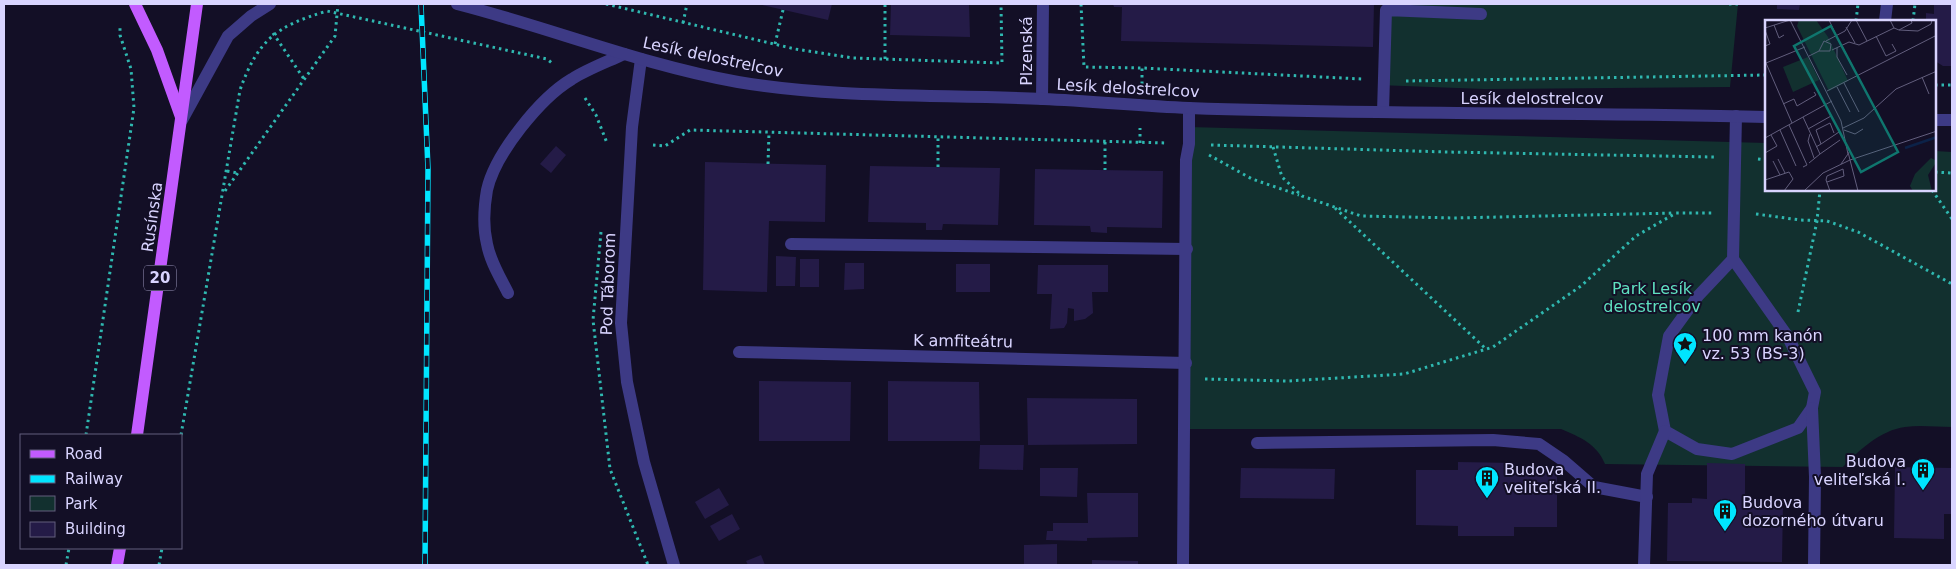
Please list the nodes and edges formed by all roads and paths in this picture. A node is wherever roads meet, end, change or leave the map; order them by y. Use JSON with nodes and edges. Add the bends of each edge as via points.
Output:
{"nodes":[{"id":1,"x":134,"y":4,"type":"edge"},
{"id":2,"x":198,"y":4,"type":"edge"},
{"id":3,"x":270,"y":4,"type":"edge"},
{"id":4,"x":338,"y":4,"type":"edge"},
{"id":5,"x":457,"y":4,"type":"edge"},
{"id":6,"x":606,"y":4,"type":"edge"},
{"id":7,"x":623,"y":4,"type":"edge"},
{"id":8,"x":687,"y":4,"type":"edge"},
{"id":9,"x":885,"y":4,"type":"edge"},
{"id":10,"x":1001,"y":4,"type":"edge"},
{"id":11,"x":1043,"y":4,"type":"edge"},
{"id":12,"x":1081,"y":4,"type":"edge"},
{"id":13,"x":1729,"y":4,"type":"edge"},
{"id":14,"x":1740,"y":4,"type":"edge"},
{"id":15,"x":1858,"y":4,"type":"edge"},
{"id":16,"x":1887,"y":4,"type":"edge"},
{"id":17,"x":1915,"y":4,"type":"edge"},
{"id":18,"x":622,"y":8,"type":"junction"},
{"id":19,"x":783,"y":10,"type":"dead end"},
{"id":20,"x":1481,"y":14,"type":"dead end"},
{"id":21,"x":1856,"y":20,"type":"edge"},
{"id":22,"x":1885,"y":20,"type":"edge"},
{"id":23,"x":1913,"y":20,"type":"edge"},
{"id":24,"x":120,"y":21,"type":"dead end"},
{"id":25,"x":683,"y":23,"type":"junction"},
{"id":26,"x":273,"y":33,"type":"junction"},
{"id":27,"x":775,"y":44,"type":"junction"},
{"id":28,"x":624,"y":54,"type":"junction"},
{"id":29,"x":641,"y":59,"type":"junction"},
{"id":30,"x":885,"y":59,"type":"junction"},
{"id":31,"x":1765,"y":75,"type":"edge"},
{"id":32,"x":304,"y":79,"type":"junction"},
{"id":33,"x":570,"y":80,"type":"junction"},
{"id":34,"x":1384,"y":80,"type":"junction"},
{"id":35,"x":1936,"y":85,"type":"edge"},
{"id":36,"x":1952,"y":85,"type":"edge"},
{"id":37,"x":1042,"y":99,"type":"junction"},
{"id":38,"x":1189,"y":108,"type":"junction"},
{"id":39,"x":1383,"y":112,"type":"junction"},
{"id":40,"x":1736,"y":116,"type":"junction"},
{"id":41,"x":1765,"y":117,"type":"edge"},
{"id":42,"x":182,"y":120,"type":"junction"},
{"id":43,"x":1936,"y":120,"type":"edge"},
{"id":44,"x":1952,"y":120,"type":"edge"},
{"id":45,"x":769,"y":132,"type":"dead end"},
{"id":46,"x":938,"y":137,"type":"dead end"},
{"id":47,"x":1105,"y":142,"type":"dead end"},
{"id":48,"x":1189,"y":144,"type":"junction"},
{"id":49,"x":1273,"y":147,"type":"dead end"},
{"id":50,"x":607,"y":153,"type":"dead end"},
{"id":51,"x":768,"y":164,"type":"dead end"},
{"id":52,"x":938,"y":167,"type":"dead end"},
{"id":53,"x":1105,"y":170,"type":"dead end"},
{"id":54,"x":227,"y":171,"type":"junction"},
{"id":55,"x":1936,"y":172,"type":"edge"},
{"id":56,"x":238,"y":173,"type":"junction"},
{"id":57,"x":1952,"y":173,"type":"edge"},
{"id":58,"x":224,"y":191,"type":"junction"},
{"id":59,"x":1820,"y":191,"type":"edge"},
{"id":60,"x":1933,"y":191,"type":"edge"},
{"id":61,"x":1302,"y":196,"type":"junction"},
{"id":62,"x":1334,"y":207,"type":"junction"},
{"id":63,"x":1734,"y":212,"type":"junction"},
{"id":64,"x":1676,"y":213,"type":"junction"},
{"id":65,"x":1952,"y":219,"type":"edge"},
{"id":66,"x":1817,"y":221,"type":"junction"},
{"id":67,"x":602,"y":222,"type":"dead end"},
{"id":68,"x":791,"y":244,"type":"dead end"},
{"id":69,"x":1187,"y":249,"type":"junction"},
{"id":70,"x":1733,"y":259,"type":"junction"},
{"id":71,"x":1952,"y":284,"type":"edge"},
{"id":72,"x":508,"y":293,"type":"dead end"},
{"id":73,"x":1792,"y":344,"type":"junction"},
{"id":74,"x":1486,"y":349,"type":"junction"},
{"id":75,"x":739,"y":352,"type":"dead end"},
{"id":76,"x":1186,"y":362,"type":"junction"},
{"id":77,"x":1185,"y":379,"type":"junction"},
{"id":78,"x":1812,"y":408,"type":"junction"},
{"id":79,"x":1664,"y":431,"type":"junction"},
{"id":80,"x":86,"y":434,"type":"edge"},
{"id":81,"x":137,"y":434,"type":"edge"},
{"id":82,"x":181,"y":434,"type":"edge"},
{"id":83,"x":1257,"y":443,"type":"dead end"},
{"id":84,"x":1647,"y":497,"type":"junction"},
{"id":85,"x":68,"y":549,"type":"edge"},
{"id":86,"x":120,"y":549,"type":"edge"},
{"id":87,"x":162,"y":549,"type":"edge"},
{"id":88,"x":66,"y":565,"type":"edge"},
{"id":89,"x":117,"y":565,"type":"edge"},
{"id":90,"x":159,"y":565,"type":"edge"},
{"id":91,"x":648,"y":565,"type":"edge"},
{"id":92,"x":674,"y":565,"type":"edge"},
{"id":93,"x":1183,"y":565,"type":"edge"},
{"id":94,"x":1644,"y":565,"type":"edge"},
{"id":95,"x":1814,"y":565,"type":"edge"}],
"edges":[{"from":1,"to":42,"type":"main road","number":"20","via":[[157,50]]},
{"from":2,"to":42,"type":"main road","name":"Rusínska","number":"20"},
{"from":3,"to":42,"type":"street","via":[[228,36]]},
{"from":4,"to":32,"type":"path","via":[[336,34]]},
{"from":5,"to":28,"type":"street","name":"Lesík delostrelcov"},
{"from":6,"to":18,"type":"path"},
{"from":7,"to":18,"type":"path"},
{"from":8,"to":25,"type":"path"},
{"from":9,"to":30,"type":"path"},
{"from":10,"to":30,"type":"path","via":[[1002,63]]},
{"from":11,"to":37,"type":"street","name":"Plzenská"},
{"from":12,"to":34,"type":"path","via":[[1084,67]]},
{"from":13,"to":14,"type":"path"},
{"from":15,"to":21,"type":"path"},
{"from":16,"to":22,"type":"street"},
{"from":17,"to":23,"type":"path"},
{"from":18,"to":25,"type":"path"},
{"from":19,"to":27,"type":"path"},
{"from":20,"to":34,"type":"street","via":[[1386,10]]},
{"from":24,"to":80,"type":"path","via":[[120,35],[131,70],[134,108]]},
{"from":25,"to":27,"type":"path"},
{"from":26,"to":32,"type":"path"},
{"from":26,"to":33,"type":"path","via":[[294,21],[327,11],[547,59]]},
{"from":26,"to":54,"type":"path","via":[[250,62],[240,90]]},
{"from":27,"to":30,"type":"path","via":[[853,58]]},
{"from":28,"to":29,"type":"street","name":"Lesík delostrelcov"},
{"from":28,"to":33,"type":"street"},
{"from":29,"to":37,"type":"street","name":"Lesík delostrelcov","via":[[737,82],[806,91]]},
{"from":29,"to":92,"type":"street","name":"Pod Táborom","via":[[632,127],[621,323],[627,382],[644,462]]},
{"from":31,"to":34,"type":"path"},
{"from":32,"to":56,"type":"path"},
{"from":33,"to":50,"type":"path","via":[[596,115],[607,143]]},
{"from":33,"to":72,"type":"street","via":[[534,113],[514,137],[487,189],[487,244]]},
{"from":34,"to":39,"type":"street"},
{"from":35,"to":36,"type":"path"},
{"from":37,"to":38,"type":"street","name":"Lesík delostrelcov"},
{"from":38,"to":39,"type":"street","name":"Lesík delostrelcov"},
{"from":38,"to":48,"type":"street"},
{"from":39,"to":40,"type":"street","name":"Lesík delostrelcov"},
{"from":40,"to":41,"type":"street","name":"Lesík delostrelcov"},
{"from":40,"to":63,"type":"street"},
{"from":42,"to":81,"type":"main road","name":"Rusínska","number":"20"},
{"from":43,"to":44,"type":"street"},
{"from":45,"to":51,"type":"path"},
{"from":46,"to":52,"type":"path"},
{"from":47,"to":53,"type":"path"},
{"from":48,"to":61,"type":"path","via":[[1252,179]]},
{"from":48,"to":69,"type":"street","via":[[1186,160]]},
{"from":49,"to":61,"type":"path","via":[[1282,177]]},
{"from":54,"to":56,"type":"path"},
{"from":54,"to":58,"type":"path"},
{"from":55,"to":57,"type":"path"},
{"from":56,"to":58,"type":"path"},
{"from":58,"to":82,"type":"path"},
{"from":59,"to":66,"type":"path"},
{"from":60,"to":65,"type":"path"},
{"from":61,"to":62,"type":"path"},
{"from":62,"to":64,"type":"path","via":[[1361,216],[1455,218]]},
{"from":62,"to":74,"type":"path"},
{"from":63,"to":64,"type":"path"},
{"from":63,"to":66,"type":"path"},
{"from":63,"to":70,"type":"street"},
{"from":64,"to":74,"type":"path","via":[[1636,236],[1581,286]]},
{"from":66,"to":71,"type":"path","via":[[1827,221],[1858,232]]},
{"from":66,"to":73,"type":"path"},
{"from":67,"to":91,"type":"path","via":[[593,320],[610,469]]},
{"from":68,"to":69,"type":"street"},
{"from":69,"to":76,"type":"street"},
{"from":70,"to":73,"type":"street"},
{"from":70,"to":79,"type":"street","via":[[1698,296],[1669,336],[1658,395]]},
{"from":73,"to":78,"type":"street","via":[[1814,392]]},
{"from":74,"to":77,"type":"path","via":[[1404,374],[1288,382]]},
{"from":75,"to":76,"type":"street","name":"K amfiteátru"},
{"from":76,"to":77,"type":"street"},
{"from":77,"to":93,"type":"street"},
{"from":78,"to":79,"type":"street","via":[[1798,428],[1732,454],[1697,449]]},
{"from":78,"to":95,"type":"street"},
{"from":79,"to":84,"type":"street","via":[[1647,474]]},
{"from":83,"to":84,"type":"street","via":[[1493,440],[1539,444],[1594,487]]},
{"from":84,"to":94,"type":"street"},
{"from":85,"to":88,"type":"path"},
{"from":86,"to":89,"type":"main road"},
{"from":87,"to":90,"type":"path"}]}
